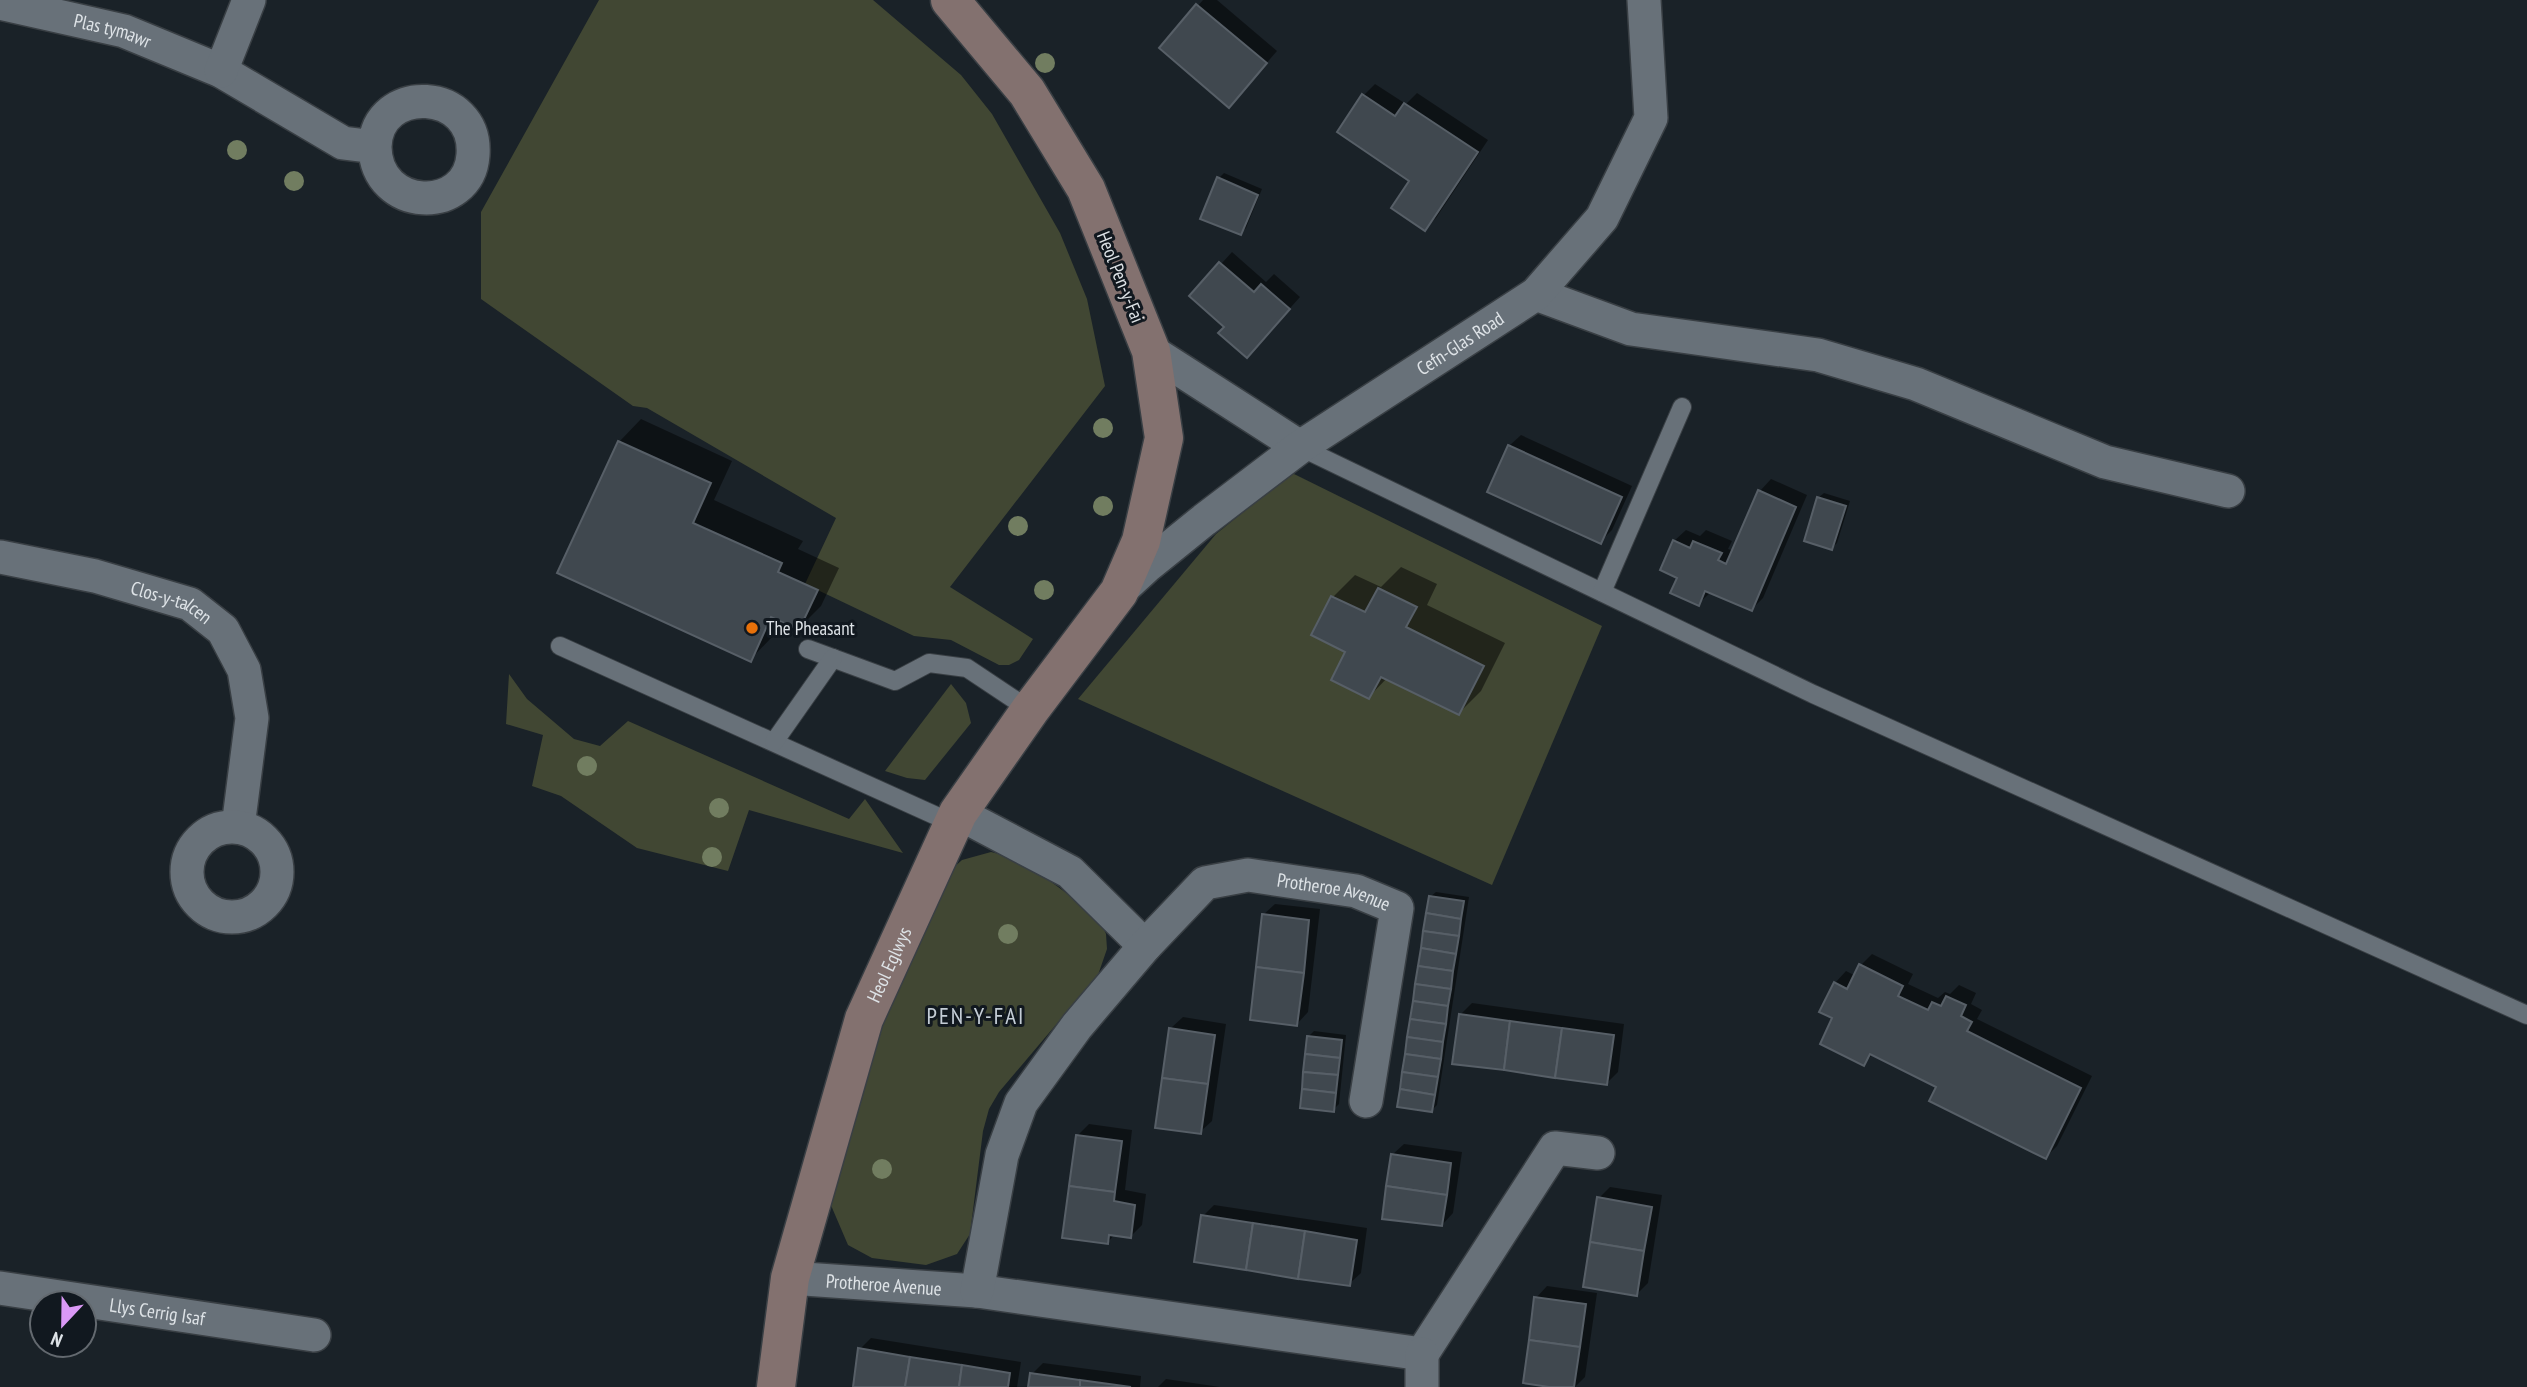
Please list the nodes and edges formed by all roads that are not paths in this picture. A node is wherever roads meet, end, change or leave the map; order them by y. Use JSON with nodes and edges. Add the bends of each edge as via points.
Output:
{"nodes":[{"id":1,"x":249,"y":0,"type":"edge"},
{"id":2,"x":950,"y":0,"type":"edge"},
{"id":3,"x":1644,"y":0,"type":"edge"},
{"id":4,"x":0,"y":3,"type":"edge"},
{"id":5,"x":221,"y":71,"type":"junction"},
{"id":6,"x":375,"y":147,"type":"dead end"},
{"id":7,"x":1536,"y":294,"type":"junction"},
{"id":8,"x":1151,"y":351,"type":"junction"},
{"id":9,"x":1682,"y":407,"type":"dead end"},
{"id":10,"x":1300,"y":447,"type":"junction"},
{"id":11,"x":2228,"y":491,"type":"dead end"},
{"id":12,"x":0,"y":557,"type":"edge"},
{"id":13,"x":1119,"y":592,"type":"junction"},
{"id":14,"x":1602,"y":592,"type":"junction"},
{"id":15,"x":560,"y":646,"type":"dead end"},
{"id":16,"x":808,"y":649,"type":"dead end"},
{"id":17,"x":833,"y":658,"type":"junction"},
{"id":18,"x":1030,"y":710,"type":"junction"},
{"id":19,"x":774,"y":742,"type":"junction"},
{"id":20,"x":955,"y":818,"type":"junction"},
{"id":21,"x":237,"y":827,"type":"dead end"},
{"id":22,"x":1144,"y":946,"type":"junction"},
{"id":23,"x":2527,"y":1014,"type":"edge"},
{"id":24,"x":1366,"y":1101,"type":"dead end"},
{"id":25,"x":1598,"y":1153,"type":"dead end"},
{"id":26,"x":790,"y":1278,"type":"junction"},
{"id":27,"x":0,"y":1288,"type":"edge"},
{"id":28,"x":977,"y":1291,"type":"junction"},
{"id":29,"x":314,"y":1335,"type":"dead end"},
{"id":30,"x":1422,"y":1354,"type":"junction"},
{"id":31,"x":776,"y":1387,"type":"edge"},
{"id":32,"x":1422,"y":1387,"type":"edge"}],
"edges":[{"from":1,"to":5,"type":"street"},
{"from":2,"to":8,"type":"street","name":"Heol Pen-y-Fai","via":[[1027,92],[1086,189]]},
{"from":3,"to":7,"type":"street","name":"Cefn-Glas Road","via":[[1651,118],[1602,218]]},
{"from":4,"to":5,"type":"street","name":"Plas tymawr","via":[[124,31]]},
{"from":5,"to":6,"type":"street","name":"Plas tymawr","via":[[343,143]]},
{"from":7,"to":10,"type":"street","name":"Cefn-Glas Road"},
{"from":7,"to":11,"type":"street","via":[[1631,329],[1818,355],[1916,384],[2105,461]]},
{"from":8,"to":10,"type":"street"},
{"from":8,"to":13,"type":"street","name":"Heol Pen-y-Fai","via":[[1164,438],[1141,541]]},
{"from":9,"to":14,"type":"lane"},
{"from":10,"to":13,"type":"street","name":"Cefn-Glas Road"},
{"from":10,"to":14,"type":"lane"},
{"from":12,"to":21,"type":"street","name":"Clos-y-talcen","via":[[95,576],[190,604],[223,630],[244,670],[252,718]]},
{"from":13,"to":18,"type":"street","name":"Heol Eglwys"},
{"from":14,"to":23,"type":"lane","via":[[1814,694]]},
{"from":15,"to":19,"type":"lane"},
{"from":16,"to":17,"type":"lane"},
{"from":17,"to":18,"type":"lane","via":[[895,681],[929,663],[967,668]]},
{"from":17,"to":19,"type":"lane"},
{"from":18,"to":20,"type":"street","name":"Heol Eglwys"},
{"from":19,"to":20,"type":"lane"},
{"from":20,"to":22,"type":"street","via":[[1070,872]]},
{"from":20,"to":26,"type":"street","name":"Heol Eglwys","via":[[864,1020]]},
{"from":22,"to":24,"type":"street","name":"Protheroe Avenue","via":[[1205,883],[1248,875],[1356,891],[1397,908]]},
{"from":22,"to":28,"type":"street","name":"Protheroe Avenue","via":[[1076,1026],[1021,1103],[1002,1155]]},
{"from":25,"to":30,"type":"street","via":[[1555,1148]]},
{"from":26,"to":28,"type":"street","name":"Protheroe Avenue"},
{"from":26,"to":31,"type":"street","name":"Heol Eglwys"},
{"from":27,"to":29,"type":"street","name":"Llys Cerrig Isaf"},
{"from":28,"to":30,"type":"street","name":"Protheroe Avenue"},
{"from":30,"to":32,"type":"street"}]}
